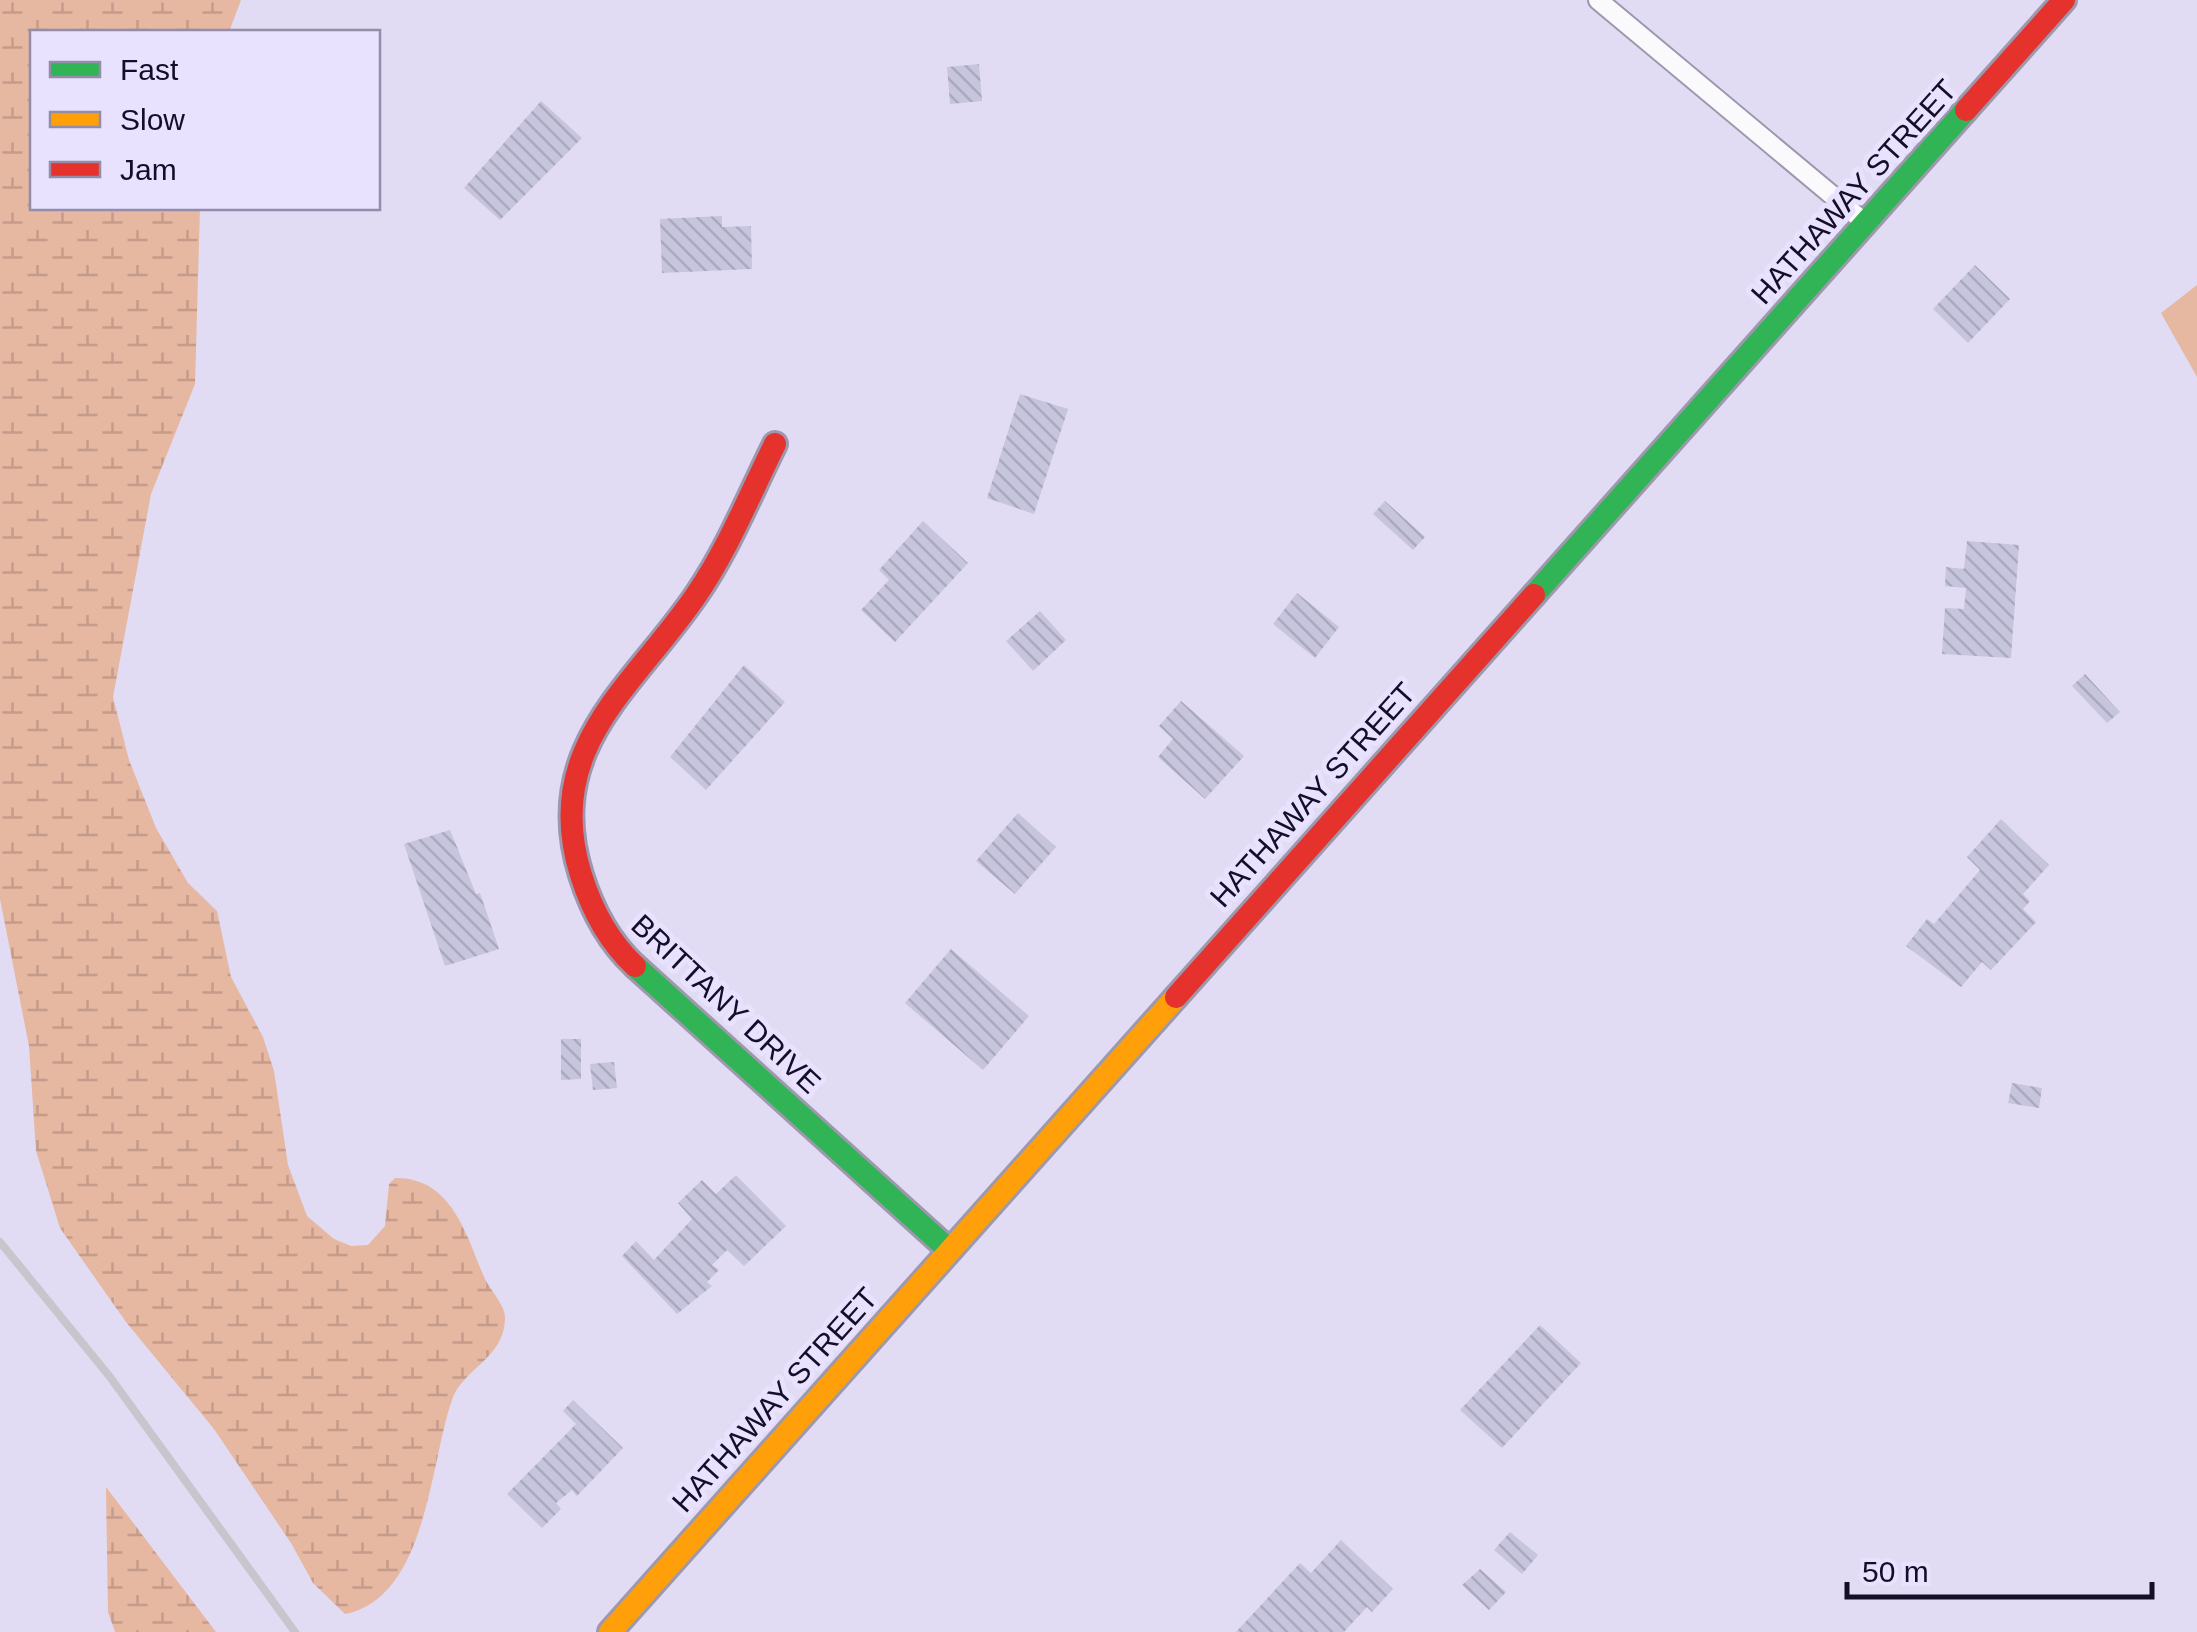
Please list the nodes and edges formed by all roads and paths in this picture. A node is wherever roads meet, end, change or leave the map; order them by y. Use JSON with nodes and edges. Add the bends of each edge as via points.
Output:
{"nodes":[{"id":1,"x":1598,"y":0,"type":"edge"},
{"id":2,"x":2064,"y":0,"type":"edge"},
{"id":3,"x":1867,"y":224,"type":"junction"},
{"id":4,"x":775,"y":444,"type":"dead end"},
{"id":5,"x":950,"y":1250,"type":"junction"},
{"id":6,"x":610,"y":1632,"type":"edge"}],
"edges":[{"from":1,"to":3,"type":"lane"},
{"from":2,"to":3,"type":"street","name":"HATHAWAY STREET"},
{"from":3,"to":5,"type":"street","name":"HATHAWAY STREET"},
{"from":4,"to":5,"type":"street","name":"BRITTANY DRIVE","via":[[695,598],[604,710],[582,752],[571,801],[573,857],[590,909],[617,949]]},
{"from":5,"to":6,"type":"street","name":"HATHAWAY STREET"}]}
